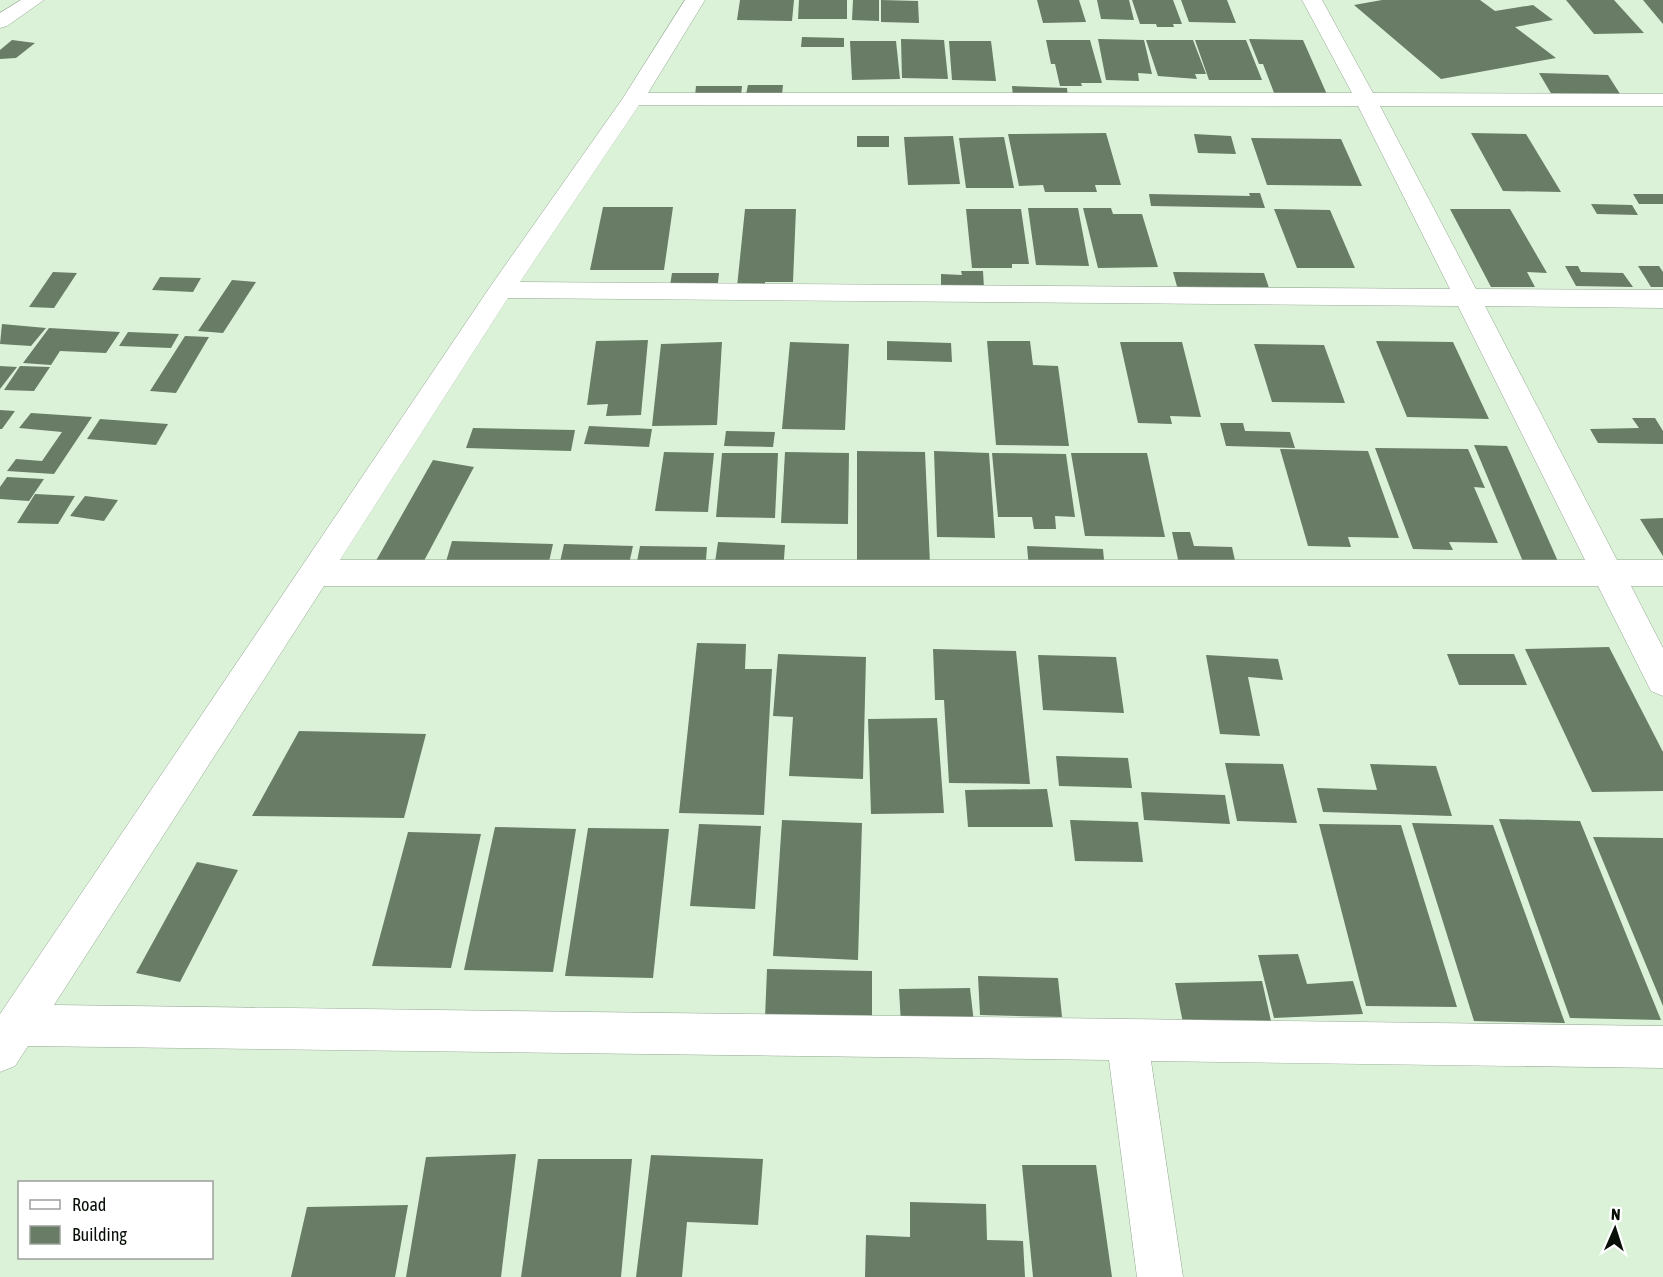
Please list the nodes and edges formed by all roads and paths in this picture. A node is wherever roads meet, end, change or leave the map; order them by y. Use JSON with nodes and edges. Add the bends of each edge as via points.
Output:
{"nodes":[{"id":1,"x":34,"y":0,"type":"edge"},
{"id":2,"x":695,"y":0,"type":"edge"},
{"id":3,"x":1312,"y":0,"type":"edge"},
{"id":4,"x":0,"y":22,"type":"edge"},
{"id":5,"x":633,"y":99,"type":"junction"},
{"id":6,"x":1366,"y":100,"type":"junction"},
{"id":7,"x":1663,"y":100,"type":"edge"},
{"id":8,"x":501,"y":290,"type":"junction"},
{"id":9,"x":1468,"y":299,"type":"junction"},
{"id":10,"x":1663,"y":299,"type":"edge"},
{"id":11,"x":315,"y":573,"type":"junction"},
{"id":12,"x":1607,"y":573,"type":"junction"},
{"id":13,"x":1663,"y":573,"type":"edge"},
{"id":14,"x":1663,"y":681,"type":"edge"},
{"id":15,"x":9,"y":1038,"type":"edge"},
{"id":16,"x":1127,"y":1040,"type":"junction"},
{"id":17,"x":1663,"y":1047,"type":"edge"},
{"id":18,"x":1160,"y":1277,"type":"edge"}],
"edges":[{"from":1,"to":4,"type":"street"},
{"from":2,"to":5,"type":"street"},
{"from":3,"to":6,"type":"street"},
{"from":5,"to":6,"type":"street"},
{"from":5,"to":8,"type":"street"},
{"from":6,"to":7,"type":"street"},
{"from":6,"to":9,"type":"street"},
{"from":8,"to":9,"type":"street"},
{"from":8,"to":11,"type":"street"},
{"from":9,"to":10,"type":"street"},
{"from":9,"to":12,"type":"street"},
{"from":11,"to":12,"type":"street"},
{"from":11,"to":15,"type":"street"},
{"from":12,"to":13,"type":"street"},
{"from":12,"to":14,"type":"street"},
{"from":15,"to":16,"type":"street"},
{"from":16,"to":17,"type":"street"},
{"from":16,"to":18,"type":"street"}]}
